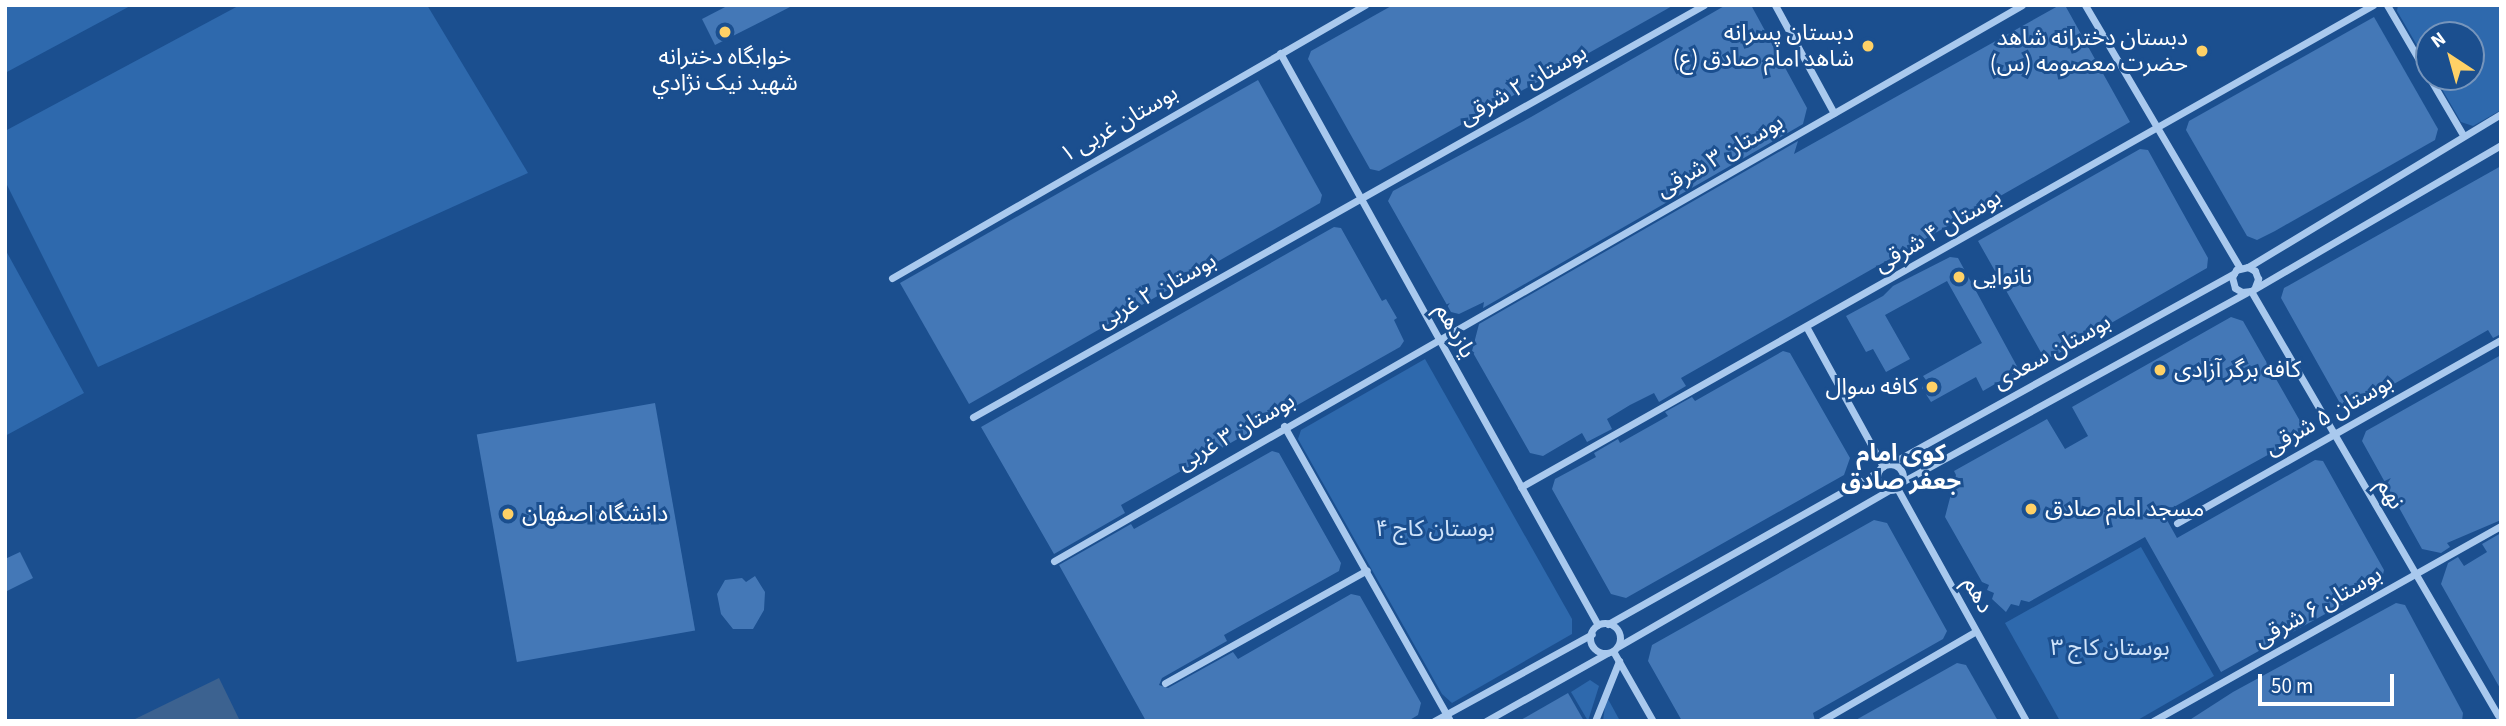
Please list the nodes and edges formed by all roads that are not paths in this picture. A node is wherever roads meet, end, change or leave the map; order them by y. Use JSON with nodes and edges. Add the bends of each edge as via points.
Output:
{"nodes":[{"id":1,"x":1365,"y":5,"type":"edge"},
{"id":2,"x":1704,"y":5,"type":"edge"},
{"id":3,"x":1775,"y":5,"type":"edge"},
{"id":4,"x":2022,"y":5,"type":"edge"},
{"id":5,"x":2085,"y":5,"type":"edge"},
{"id":6,"x":2373,"y":5,"type":"edge"},
{"id":7,"x":2387,"y":5,"type":"edge"},
{"id":8,"x":1280,"y":53,"type":"junction"},
{"id":9,"x":2415,"y":53,"type":"edge"},
{"id":10,"x":2437,"y":91,"type":"edge"},
{"id":11,"x":1834,"y":113,"type":"junction"},
{"id":12,"x":2501,"y":114,"type":"edge"},
{"id":13,"x":2155,"y":129,"type":"junction"},
{"id":14,"x":2463,"y":135,"type":"junction"},
{"id":15,"x":2501,"y":145,"type":"edge"},
{"id":16,"x":1360,"y":198,"type":"junction"},
{"id":17,"x":2240,"y":269,"type":"junction"},
{"id":18,"x":892,"y":278,"type":"dead end"},
{"id":19,"x":2251,"y":290,"type":"junction"},
{"id":20,"x":1807,"y":328,"type":"junction"},
{"id":21,"x":1438,"y":340,"type":"junction"},
{"id":22,"x":2501,"y":340,"type":"edge"},
{"id":23,"x":973,"y":417,"type":"dead end"},
{"id":24,"x":1284,"y":426,"type":"junction"},
{"id":25,"x":2333,"y":436,"type":"junction"},
{"id":26,"x":1883,"y":467,"type":"junction"},
{"id":27,"x":1521,"y":487,"type":"junction"},
{"id":28,"x":1896,"y":487,"type":"junction"},
{"id":29,"x":2177,"y":523,"type":"dead end"},
{"id":30,"x":2501,"y":526,"type":"edge"},
{"id":31,"x":1054,"y":561,"type":"dead end"},
{"id":32,"x":1367,"y":570,"type":"junction"},
{"id":33,"x":2415,"y":575,"type":"junction"},
{"id":34,"x":1608,"y":624,"type":"junction"},
{"id":35,"x":1598,"y":625,"type":"junction"},
{"id":36,"x":1976,"y":631,"type":"junction"},
{"id":37,"x":1592,"y":634,"type":"junction"},
{"id":38,"x":1613,"y":650,"type":"junction"},
{"id":39,"x":1619,"y":662,"type":"junction"},
{"id":40,"x":1165,"y":683,"type":"dead end"},
{"id":41,"x":2499,"y":714,"type":"edge"},
{"id":42,"x":1448,"y":718,"type":"edge"},
{"id":43,"x":1434,"y":721,"type":"edge"},
{"id":44,"x":1486,"y":721,"type":"edge"},
{"id":45,"x":1595,"y":721,"type":"edge"},
{"id":46,"x":1653,"y":721,"type":"edge"},
{"id":47,"x":1821,"y":721,"type":"edge"},
{"id":48,"x":2026,"y":721,"type":"edge"},
{"id":49,"x":2153,"y":721,"type":"edge"},
{"id":50,"x":2488,"y":721,"type":"edge"}],
"edges":[{"from":1,"to":8,"type":"street","name":"بوستان غربی ۱"},
{"from":2,"to":16,"type":"street","name":"بوستان ۲ شرقی"},
{"from":3,"to":11,"type":"street"},
{"from":4,"to":11,"type":"street","name":"بوستان ۳ شرقی"},
{"from":5,"to":13,"type":"street"},
{"from":6,"to":13,"type":"street","name":"بوستان ۴ شرقی"},
{"from":7,"to":9,"type":"street"},
{"from":8,"to":16,"type":"street","name":"یازدهم"},
{"from":8,"to":18,"type":"street","name":"بوستان غربی ۱"},
{"from":10,"to":14,"type":"street"},
{"from":11,"to":21,"type":"street","name":"بوستان ۳ شرقی"},
{"from":12,"to":14,"type":"street","name":"بوستان سعدی"},
{"from":13,"to":17,"type":"street"},
{"from":13,"to":20,"type":"street","name":"بوستان ۴ شرقی"},
{"from":14,"to":17,"type":"street","name":"بوستان سعدی"},
{"from":15,"to":19,"type":"street","name":"بوستان سعدی"},
{"from":16,"to":21,"type":"street","name":"یازدهم"},
{"from":16,"to":23,"type":"street","name":"بوستان ۲ غربی"},
{"from":17,"to":19,"type":"street","via":[[2257,275]]},
{"from":17,"to":19,"type":"street","via":[[2233,285]]},
{"from":17,"to":26,"type":"street","name":"بوستان سعدی"},
{"from":19,"to":25,"type":"street","name":"نهم"},
{"from":19,"to":28,"type":"street","name":"بوستان سعدی"},
{"from":20,"to":26,"type":"street"},
{"from":20,"to":27,"type":"street","name":"بوستان ۴ شرقی"},
{"from":21,"to":24,"type":"street","name":"بوستان ۳ غربی"},
{"from":21,"to":27,"type":"street","name":"یازدهم"},
{"from":22,"to":25,"type":"street","name":"بوستان ۵ شرقی"},
{"from":24,"to":31,"type":"street","name":"بوستان ۳ غربی"},
{"from":24,"to":32,"type":"street"},
{"from":25,"to":29,"type":"street","name":"بوستان ۵ شرقی"},
{"from":25,"to":33,"type":"street","name":"نهم"},
{"from":26,"to":28,"type":"street","via":[[1900,470]]},
{"from":26,"to":28,"type":"street","via":[[1878,484]]},
{"from":26,"to":34,"type":"street","name":"بوستان سعدی"},
{"from":27,"to":35,"type":"street","name":"یازدهم"},
{"from":28,"to":36,"type":"street","name":"دهم"},
{"from":28,"to":38,"type":"street","name":"بوستان سعدی"},
{"from":30,"to":33,"type":"street","name":"بوستان ۶ شرقی"},
{"from":32,"to":40,"type":"street"},
{"from":32,"to":42,"type":"street"},
{"from":33,"to":41,"type":"street","name":"نهم"},
{"from":33,"to":49,"type":"street","name":"بوستان ۶ شرقی"},
{"from":34,"to":35,"type":"street"},
{"from":34,"to":38,"type":"street","via":[[1619,632]]},
{"from":35,"to":37,"type":"street"},
{"from":36,"to":47,"type":"street"},
{"from":36,"to":48,"type":"street","name":"دهم"},
{"from":37,"to":38,"type":"street","via":[[1594,648]]},
{"from":37,"to":42,"type":"street"},
{"from":38,"to":39,"type":"street"},
{"from":38,"to":44,"type":"street","name":"بوستان سعدی"},
{"from":39,"to":45,"type":"street"},
{"from":39,"to":46,"type":"street"},
{"from":41,"to":50,"type":"street"},
{"from":42,"to":43,"type":"street"}]}
